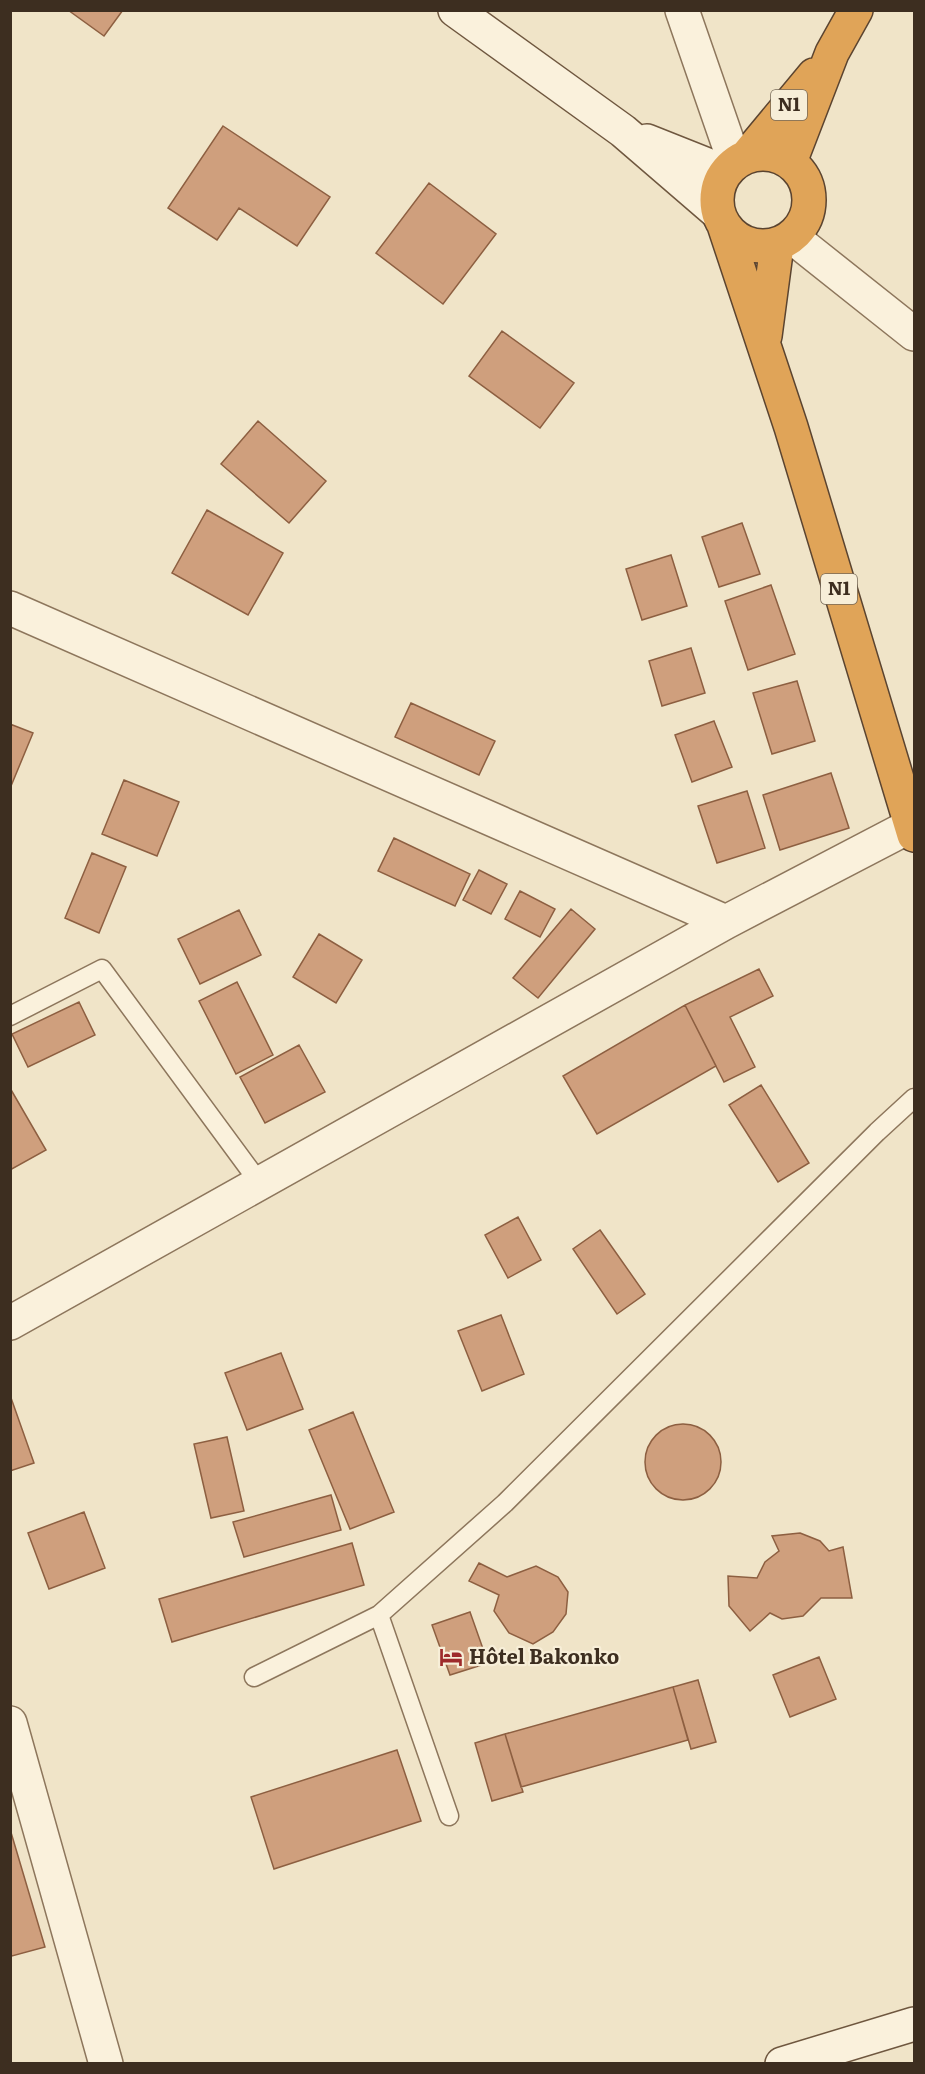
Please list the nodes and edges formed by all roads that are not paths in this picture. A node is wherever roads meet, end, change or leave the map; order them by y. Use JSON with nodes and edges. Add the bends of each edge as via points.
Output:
{"nodes":[{"id":1,"x":455,"y":10,"type":"edge"},
{"id":2,"x":682,"y":10,"type":"edge"},
{"id":3,"x":856,"y":10,"type":"edge"},
{"id":4,"x":832,"y":53,"type":"junction"},
{"id":5,"x":623,"y":131,"type":"junction"},
{"id":6,"x":790,"y":162,"type":"junction"},
{"id":7,"x":735,"y":164,"type":"junction"},
{"id":8,"x":720,"y":218,"type":"junction"},
{"id":9,"x":785,"y":241,"type":"junction"},
{"id":10,"x":915,"y":334,"type":"edge"},
{"id":11,"x":764,"y":343,"type":"junction"},
{"id":12,"x":10,"y":608,"type":"edge"},
{"id":13,"x":913,"y":828,"type":"edge"},
{"id":14,"x":726,"y":922,"type":"junction"},
{"id":15,"x":10,"y":1016,"type":"edge"},
{"id":16,"x":915,"y":1098,"type":"edge"},
{"id":17,"x":261,"y":1185,"type":"junction"},
{"id":18,"x":10,"y":1323,"type":"edge"},
{"id":19,"x":379,"y":1616,"type":"junction"},
{"id":20,"x":254,"y":1677,"type":"dead end"},
{"id":21,"x":10,"y":1723,"type":"edge"},
{"id":22,"x":449,"y":1816,"type":"dead end"},
{"id":23,"x":915,"y":2024,"type":"edge"},
{"id":24,"x":106,"y":2064,"type":"edge"},
{"id":25,"x":782,"y":2064,"type":"edge"}],
"edges":[{"from":1,"to":5,"type":"street"},
{"from":2,"to":7,"type":"street"},
{"from":3,"to":4,"type":"highway","number":"N1"},
{"from":4,"to":6,"type":"highway","number":"N1"},
{"from":4,"to":7,"type":"highway","number":"N1"},
{"from":5,"to":7,"type":"street"},
{"from":5,"to":8,"type":"street"},
{"from":6,"to":7,"type":"highway","via":[[761,154]]},
{"from":6,"to":9,"type":"highway","number":"N1","via":[[807,184],[810,198],[802,226]]},
{"from":7,"to":8,"type":"highway","number":"N1","via":[[716,197]]},
{"from":8,"to":9,"type":"highway","via":[[734,237],[747,244],[762,247]]},
{"from":8,"to":11,"type":"highway","number":"N1"},
{"from":9,"to":10,"type":"street"},
{"from":9,"to":11,"type":"highway","number":"N1"},
{"from":11,"to":13,"type":"highway","number":"N1"},
{"from":12,"to":14,"type":"street"},
{"from":13,"to":14,"type":"street"},
{"from":14,"to":17,"type":"street"},
{"from":15,"to":17,"type":"lane","via":[[102,969]]},
{"from":16,"to":19,"type":"lane","via":[[505,1503]]},
{"from":17,"to":18,"type":"street"},
{"from":19,"to":20,"type":"lane"},
{"from":19,"to":22,"type":"lane"},
{"from":21,"to":24,"type":"street"},
{"from":23,"to":25,"type":"street"}]}
